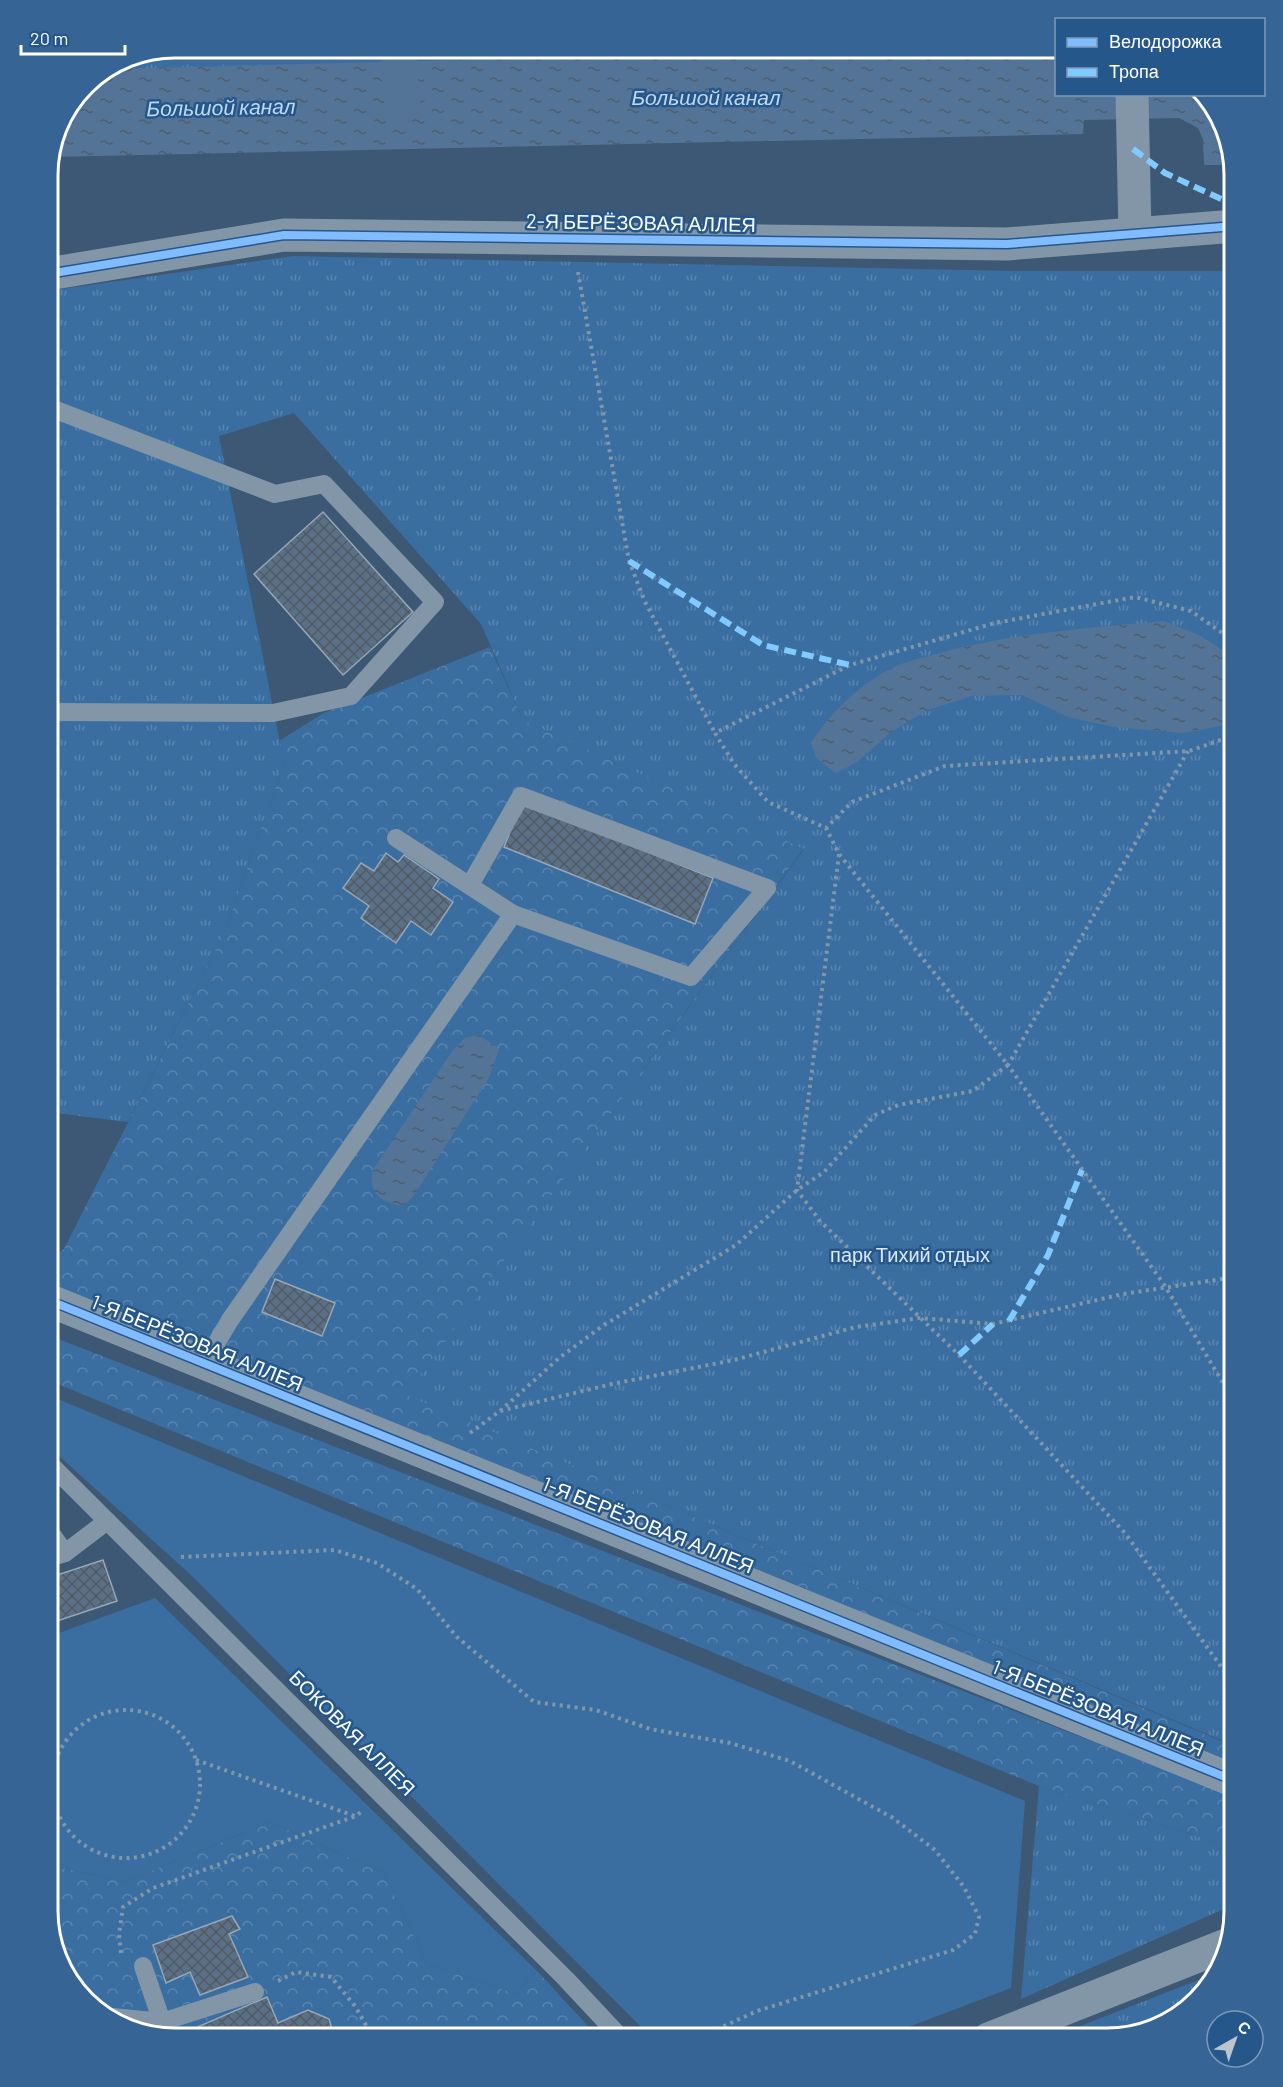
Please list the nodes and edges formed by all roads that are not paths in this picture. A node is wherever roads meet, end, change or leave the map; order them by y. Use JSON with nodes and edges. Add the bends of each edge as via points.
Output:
{"nodes":[{"id":1,"x":1132,"y":106,"type":"edge"},
{"id":2,"x":1224,"y":227,"type":"edge"},
{"id":3,"x":1134,"y":234,"type":"junction"},
{"id":4,"x":59,"y":272,"type":"edge"},
{"id":5,"x":59,"y":411,"type":"edge"},
{"id":6,"x":59,"y":712,"type":"edge"},
{"id":7,"x":396,"y":838,"type":"dead end"},
{"id":8,"x":470,"y":885,"type":"junction"},
{"id":9,"x":513,"y":914,"type":"junction"},
{"id":10,"x":58,"y":1304,"type":"edge"},
{"id":11,"x":204,"y":1364,"type":"junction"},
{"id":12,"x":58,"y":1472,"type":"edge"},
{"id":13,"x":107,"y":1521,"type":"junction"},
{"id":14,"x":58,"y":1554,"type":"edge"},
{"id":15,"x":1224,"y":1777,"type":"edge"},
{"id":16,"x":1219,"y":1948,"type":"edge"},
{"id":17,"x":143,"y":1966,"type":"road end"},
{"id":18,"x":255,"y":1992,"type":"road end"},
{"id":19,"x":131,"y":2019,"type":"edge"},
{"id":20,"x":162,"y":2022,"type":"junction"},
{"id":21,"x":611,"y":2028,"type":"edge"},
{"id":22,"x":1016,"y":2028,"type":"edge"}],
"edges":[{"from":1,"to":3,"type":"street"},
{"from":2,"to":3,"type":"street","name":"2-Я БЕРЁЗОВАЯ АЛЛЕЯ"},
{"from":3,"to":4,"type":"street","name":"2-Я БЕРЁЗОВАЯ АЛЛЕЯ","via":[[1007,244],[284,235]]},
{"from":5,"to":6,"type":"lane","via":[[274,494],[324,484],[435,602],[351,696],[273,713]]},
{"from":7,"to":8,"type":"lane"},
{"from":8,"to":9,"type":"lane"},
{"from":8,"to":9,"type":"lane","via":[[520,796],[767,888],[691,977]]},
{"from":9,"to":11,"type":"lane","via":[[230,1320]]},
{"from":10,"to":11,"type":"street","name":"1-Я БЕРЁЗОВАЯ АЛЛЕЯ"},
{"from":11,"to":15,"type":"street","name":"1-Я БЕРЁЗОВАЯ АЛЛЕЯ"},
{"from":12,"to":13,"type":"lane","name":"БОКОВАЯ АЛЛЕЯ"},
{"from":13,"to":14,"type":"lane"},
{"from":13,"to":21,"type":"lane","name":"БОКОВАЯ АЛЛЕЯ"},
{"from":16,"to":22,"type":"street"},
{"from":17,"to":20,"type":"lane"},
{"from":18,"to":20,"type":"lane"},
{"from":19,"to":20,"type":"lane"}]}
